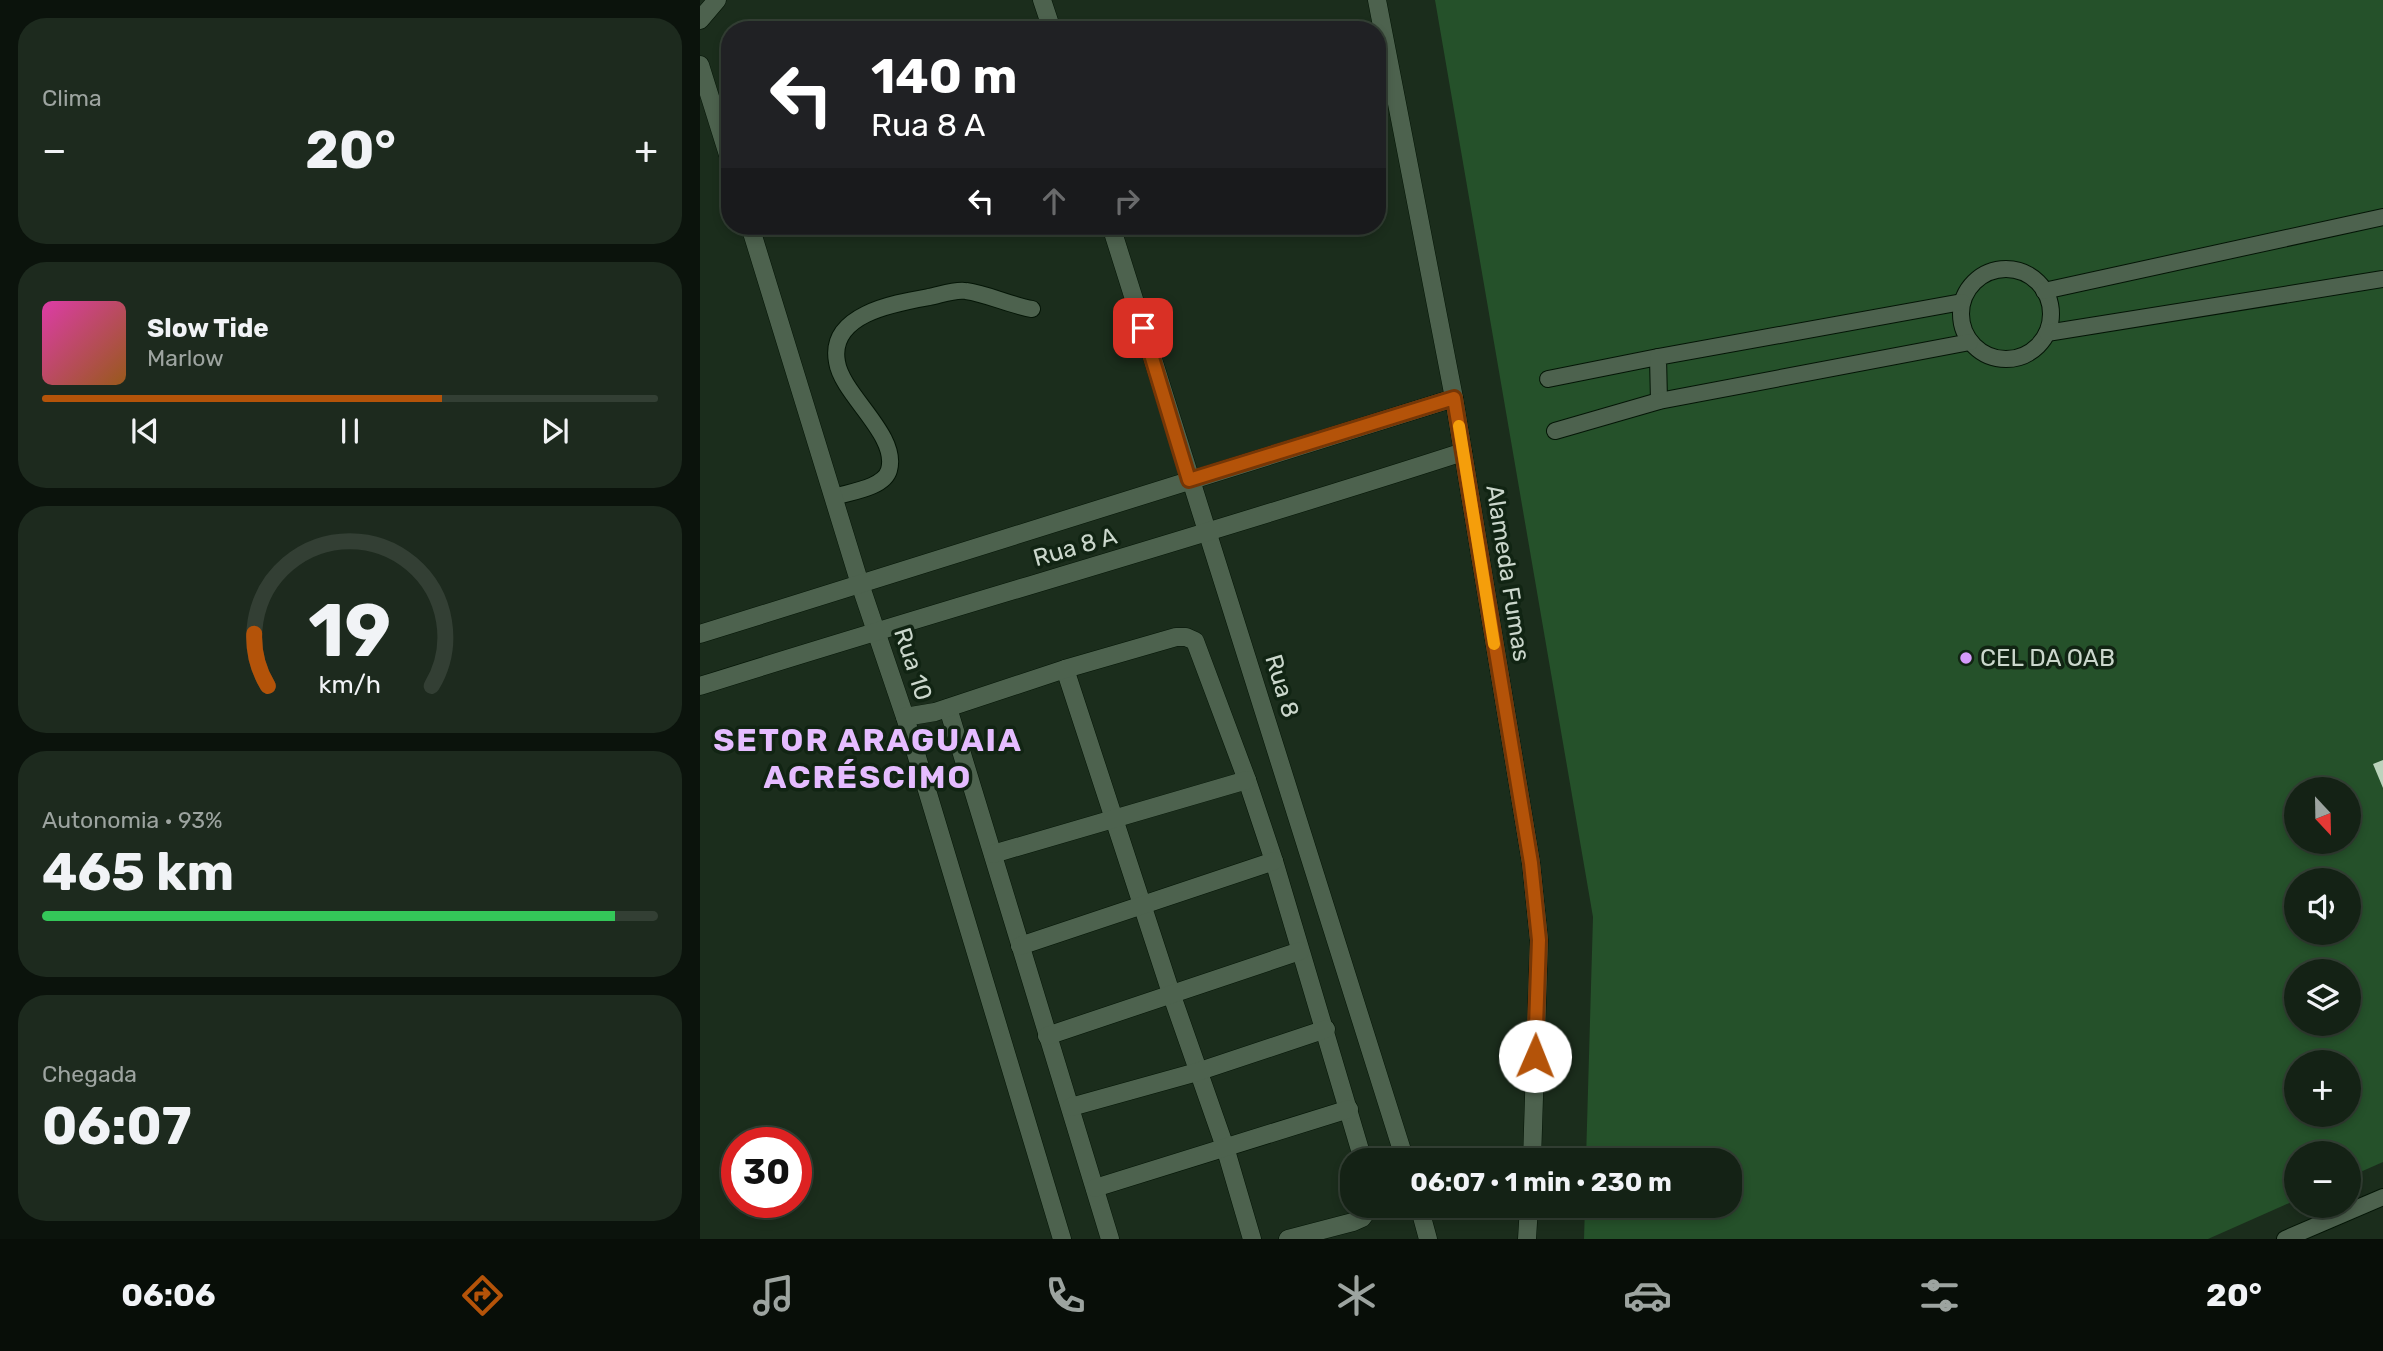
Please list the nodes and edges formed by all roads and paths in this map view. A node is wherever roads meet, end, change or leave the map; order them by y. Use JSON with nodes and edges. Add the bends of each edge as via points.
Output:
{"nodes":[{"id":1,"x":717,"y":0,"type":"edge"},
{"id":2,"x":1042,"y":0,"type":"edge"},
{"id":3,"x":1377,"y":0,"type":"edge"},
{"id":4,"x":700,"y":20,"type":"edge"},
{"id":5,"x":1049,"y":21,"type":"edge"},
{"id":6,"x":1381,"y":21,"type":"edge"},
{"id":7,"x":1386,"y":47,"type":"edge"},
{"id":8,"x":700,"y":65,"type":"edge"},
{"id":9,"x":721,"y":132,"type":"edge"},
{"id":10,"x":2383,"y":217,"type":"edge"},
{"id":11,"x":753,"y":235,"type":"edge"},
{"id":12,"x":1114,"y":235,"type":"edge"},
{"id":13,"x":2383,"y":279,"type":"edge"},
{"id":14,"x":2045,"y":290,"type":"junction"},
{"id":15,"x":1962,"y":302,"type":"junction"},
{"id":16,"x":1032,"y":309,"type":"dead end"},
{"id":17,"x":2047,"y":333,"type":"junction"},
{"id":18,"x":1970,"y":342,"type":"junction"},
{"id":19,"x":1658,"y":358,"type":"junction"},
{"id":20,"x":1548,"y":379,"type":"dead end"},
{"id":21,"x":1454,"y":398,"type":"junction"},
{"id":22,"x":1658,"y":401,"type":"junction"},
{"id":23,"x":1555,"y":431,"type":"dead end"},
{"id":24,"x":1463,"y":452,"type":"junction"},
{"id":25,"x":1189,"y":480,"type":"junction"},
{"id":26,"x":834,"y":497,"type":"junction"},
{"id":27,"x":1209,"y":534,"type":"junction"},
{"id":28,"x":860,"y":584,"type":"junction"},
{"id":29,"x":877,"y":631,"type":"junction"},
{"id":30,"x":700,"y":634,"type":"edge"},
{"id":31,"x":1065,"y":668,"type":"junction"},
{"id":32,"x":700,"y":686,"type":"edge"},
{"id":33,"x":948,"y":708,"type":"junction"},
{"id":34,"x":905,"y":718,"type":"junction"},
{"id":35,"x":1247,"y":780,"type":"junction"},
{"id":36,"x":1115,"y":817,"type":"junction"},
{"id":37,"x":993,"y":854,"type":"junction"},
{"id":38,"x":1274,"y":861,"type":"junction"},
{"id":39,"x":1144,"y":906,"type":"junction"},
{"id":40,"x":1020,"y":946,"type":"junction"},
{"id":41,"x":1300,"y":951,"type":"junction"},
{"id":42,"x":1171,"y":993,"type":"junction"},
{"id":43,"x":1326,"y":1029,"type":"junction"},
{"id":44,"x":1048,"y":1036,"type":"junction"},
{"id":45,"x":1197,"y":1072,"type":"junction"},
{"id":46,"x":1072,"y":1107,"type":"junction"},
{"id":47,"x":1349,"y":1110,"type":"junction"},
{"id":48,"x":1225,"y":1147,"type":"junction"},
{"id":49,"x":1360,"y":1148,"type":"edge"},
{"id":50,"x":1401,"y":1148,"type":"edge"},
{"id":51,"x":1532,"y":1148,"type":"edge"},
{"id":52,"x":1095,"y":1188,"type":"junction"},
{"id":53,"x":2383,"y":1197,"type":"edge"},
{"id":54,"x":1362,"y":1218,"type":"edge"},
{"id":55,"x":1422,"y":1218,"type":"edge"},
{"id":56,"x":1528,"y":1218,"type":"edge"},
{"id":57,"x":1062,"y":1239,"type":"edge"},
{"id":58,"x":1111,"y":1239,"type":"edge"},
{"id":59,"x":1252,"y":1239,"type":"edge"},
{"id":60,"x":1288,"y":1239,"type":"edge"},
{"id":61,"x":1427,"y":1239,"type":"edge"},
{"id":62,"x":1527,"y":1239,"type":"edge"},
{"id":63,"x":2286,"y":1239,"type":"edge"}],
"edges":[{"from":1,"to":4,"type":"street"},
{"from":2,"to":5,"type":"street"},
{"from":3,"to":6,"type":"street","name":"Alameda Fumas"},
{"from":7,"to":21,"type":"street","name":"Alameda Fumas"},
{"from":8,"to":9,"type":"street"},
{"from":10,"to":14,"type":"lane"},
{"from":11,"to":26,"type":"street","name":"Rua 10"},
{"from":12,"to":25,"type":"street","name":"Rua 8"},
{"from":13,"to":17,"type":"lane"},
{"from":14,"to":15,"type":"lane","via":[[2034,279],[2006,269],[1978,278]]},
{"from":14,"to":17,"type":"lane","via":[[2050,304]]},
{"from":15,"to":18,"type":"lane","via":[[1960,316]]},
{"from":15,"to":19,"type":"lane"},
{"from":16,"to":26,"type":"lane","via":[[964,290],[893,303],[850,322],[837,340],[836,363],[883,440],[890,469],[877,483]]},
{"from":17,"to":18,"type":"lane","via":[[2032,350],[2011,359],[1981,352]]},
{"from":18,"to":22,"type":"lane"},
{"from":19,"to":20,"type":"lane"},
{"from":19,"to":22,"type":"lane"},
{"from":21,"to":24,"type":"street","name":"Alameda Fumas"},
{"from":21,"to":25,"type":"street","name":"Rua 8 A"},
{"from":22,"to":23,"type":"lane"},
{"from":24,"to":27,"type":"street","name":"Rua 8 A"},
{"from":24,"to":51,"type":"street","name":"Alameda Fumas","via":[[1531,863],[1539,940]]},
{"from":25,"to":27,"type":"street","name":"Rua 8"},
{"from":25,"to":28,"type":"street","name":"Rua 8 A"},
{"from":26,"to":28,"type":"street","name":"Rua 10"},
{"from":27,"to":29,"type":"street","name":"Rua 8 A"},
{"from":27,"to":50,"type":"street","name":"Rua 8"},
{"from":28,"to":29,"type":"street","name":"Rua 10"},
{"from":28,"to":30,"type":"street","name":"Rua 8 A"},
{"from":29,"to":32,"type":"street","name":"Rua 8 A"},
{"from":29,"to":34,"type":"street","name":"Rua 10"},
{"from":31,"to":33,"type":"street"},
{"from":31,"to":35,"type":"street","via":[[1176,637],[1195,641]]},
{"from":31,"to":36,"type":"street"},
{"from":33,"to":34,"type":"street"},
{"from":33,"to":37,"type":"street"},
{"from":34,"to":57,"type":"street","name":"Rua 10"},
{"from":35,"to":36,"type":"street"},
{"from":35,"to":38,"type":"street"},
{"from":36,"to":37,"type":"street"},
{"from":36,"to":39,"type":"street"},
{"from":37,"to":40,"type":"street"},
{"from":38,"to":39,"type":"street"},
{"from":38,"to":41,"type":"street"},
{"from":39,"to":40,"type":"street"},
{"from":39,"to":42,"type":"street"},
{"from":40,"to":44,"type":"street"},
{"from":41,"to":42,"type":"street"},
{"from":41,"to":43,"type":"street"},
{"from":42,"to":44,"type":"street"},
{"from":42,"to":45,"type":"street"},
{"from":43,"to":45,"type":"street"},
{"from":43,"to":47,"type":"street"},
{"from":44,"to":46,"type":"street"},
{"from":45,"to":46,"type":"street"},
{"from":45,"to":48,"type":"street"},
{"from":46,"to":52,"type":"street"},
{"from":47,"to":48,"type":"street"},
{"from":47,"to":49,"type":"street"},
{"from":48,"to":52,"type":"street"},
{"from":48,"to":59,"type":"street"},
{"from":52,"to":58,"type":"street"},
{"from":53,"to":63,"type":"lane"},
{"from":54,"to":60,"type":"street"},
{"from":55,"to":61,"type":"street"},
{"from":56,"to":62,"type":"street"}]}
